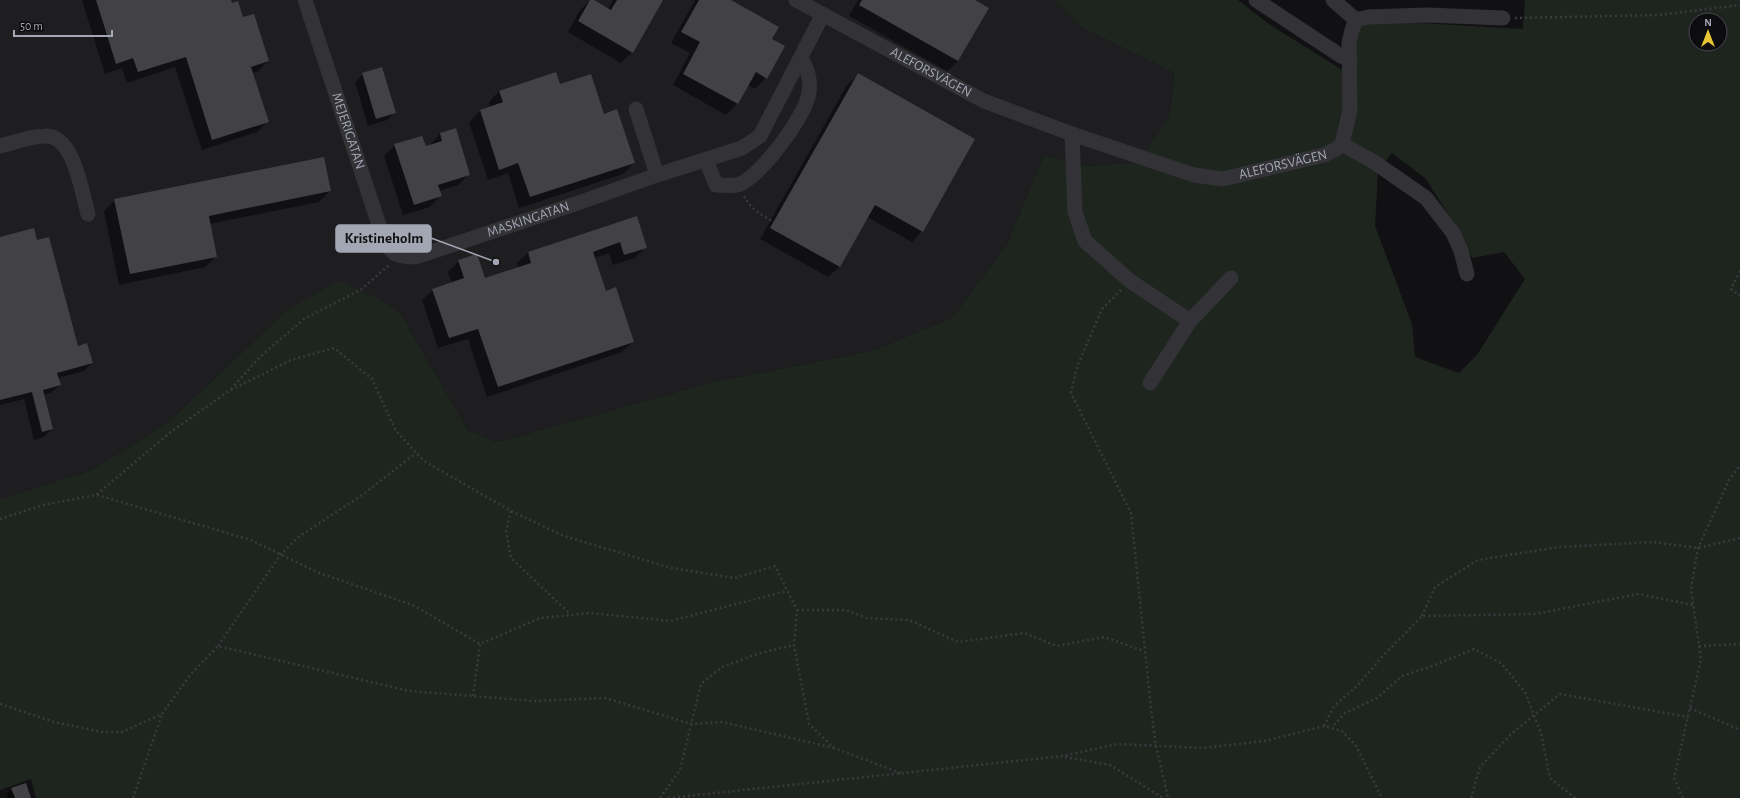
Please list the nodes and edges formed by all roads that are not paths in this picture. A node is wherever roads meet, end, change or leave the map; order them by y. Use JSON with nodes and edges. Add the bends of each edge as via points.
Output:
{"nodes":[{"id":1,"x":305,"y":0,"type":"edge"},
{"id":2,"x":796,"y":0,"type":"edge"},
{"id":3,"x":1256,"y":0,"type":"edge"},
{"id":4,"x":1333,"y":0,"type":"edge"},
{"id":5,"x":823,"y":14,"type":"junction"},
{"id":6,"x":1503,"y":18,"type":"road end"},
{"id":7,"x":1356,"y":20,"type":"junction"},
{"id":8,"x":801,"y":59,"type":"junction"},
{"id":9,"x":1350,"y":60,"type":"junction"},
{"id":10,"x":636,"y":109,"type":"dead end"},
{"id":11,"x":1072,"y":134,"type":"junction"},
{"id":12,"x":1342,"y":144,"type":"junction"},
{"id":13,"x":0,"y":146,"type":"edge"},
{"id":14,"x":706,"y":160,"type":"junction"},
{"id":15,"x":657,"y":174,"type":"junction"},
{"id":16,"x":88,"y":214,"type":"dead end"},
{"id":17,"x":399,"y":256,"type":"joint"},
{"id":18,"x":1467,"y":274,"type":"dead end"},
{"id":19,"x":1231,"y":278,"type":"dead end"},
{"id":20,"x":1190,"y":321,"type":"junction"},
{"id":21,"x":1150,"y":383,"type":"dead end"}],
"edges":[{"from":1,"to":17,"type":"street","name":"MEJERIGATAN","via":[[383,236],[389,249]]},
{"from":2,"to":5,"type":"street","name":"ALEFORSVÄGEN"},
{"from":3,"to":9,"type":"street"},
{"from":4,"to":7,"type":"street"},
{"from":5,"to":8,"type":"street","name":"MASKINGATAN"},
{"from":5,"to":11,"type":"street","name":"ALEFORSVÄGEN","via":[[984,100]]},
{"from":6,"to":7,"type":"street","via":[[1427,15],[1368,17]]},
{"from":7,"to":9,"type":"street","name":"ALEFORSVÄGEN","via":[[1350,43]]},
{"from":8,"to":14,"type":"street","name":"MASKINGATAN","via":[[760,136],[742,148]]},
{"from":8,"to":14,"type":"street","via":[[807,69],[809,80],[806,102],[790,132],[772,155],[740,184],[730,186],[716,184]]},
{"from":9,"to":12,"type":"street","name":"ALEFORSVÄGEN","via":[[1350,110]]},
{"from":10,"to":15,"type":"street"},
{"from":11,"to":12,"type":"street","name":"ALEFORSVÄGEN","via":[[1194,175],[1223,179],[1324,155]]},
{"from":11,"to":20,"type":"street","via":[[1075,212],[1085,241],[1130,281]]},
{"from":12,"to":18,"type":"street","via":[[1374,162],[1426,198],[1453,234]]},
{"from":13,"to":16,"type":"street","via":[[45,136],[53,137],[60,142],[75,166]]},
{"from":14,"to":15,"type":"street","name":"MASKINGATAN"},
{"from":15,"to":17,"type":"street","name":"MASKINGATAN","via":[[416,257]]},
{"from":19,"to":20,"type":"street"},
{"from":20,"to":21,"type":"street"}]}
